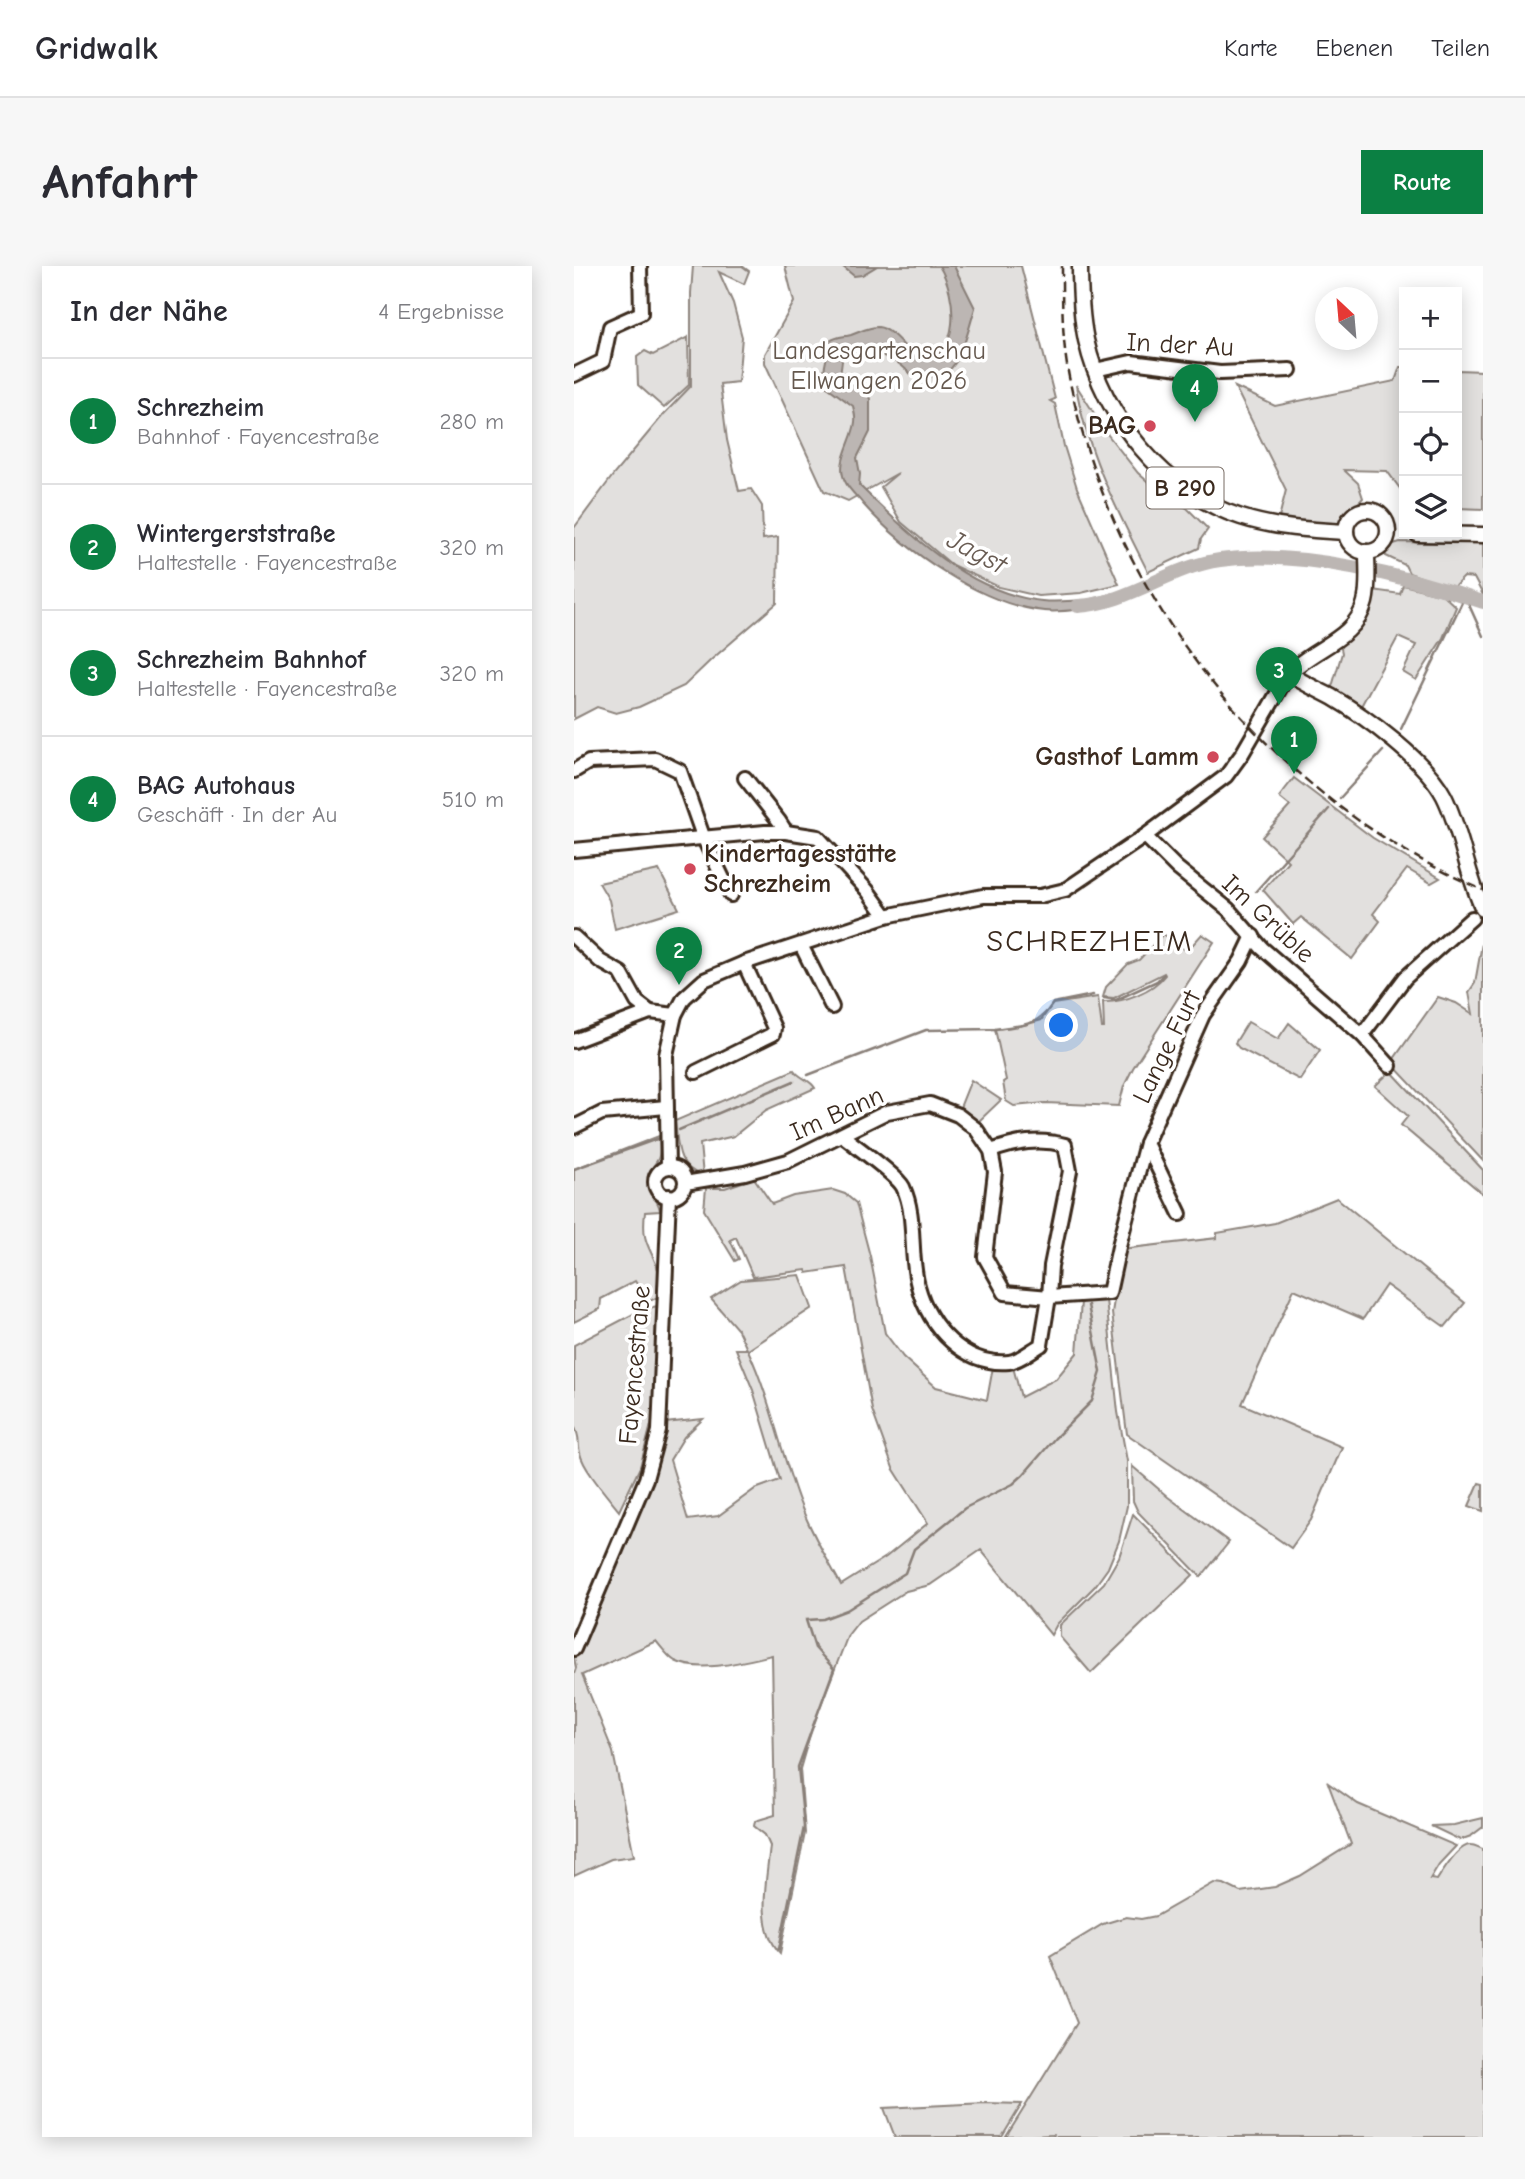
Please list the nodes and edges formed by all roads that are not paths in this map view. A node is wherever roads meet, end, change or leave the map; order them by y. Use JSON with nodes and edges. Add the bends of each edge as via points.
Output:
{"nodes":[{"id":1,"x":640,"y":266,"type":"edge"},
{"id":2,"x":1080,"y":266,"type":"edge"},
{"id":3,"x":1095,"y":370,"type":"junction"},
{"id":4,"x":1290,"y":370,"type":"dead end"},
{"id":5,"x":574,"y":374,"type":"edge"},
{"id":6,"x":1346,"y":533,"type":"junction"},
{"id":7,"x":1389,"y":533,"type":"junction"},
{"id":8,"x":1399,"y":534,"type":"edge"},
{"id":9,"x":1462,"y":535,"type":"edge"},
{"id":10,"x":1483,"y":535,"type":"edge"},
{"id":11,"x":1367,"y":557,"type":"junction"},
{"id":12,"x":1289,"y":673,"type":"junction"},
{"id":13,"x":574,"y":771,"type":"edge"},
{"id":14,"x":745,"y":778,"type":"dead end"},
{"id":15,"x":786,"y":832,"type":"junction"},
{"id":16,"x":1145,"y":836,"type":"junction"},
{"id":17,"x":704,"y":839,"type":"junction"},
{"id":18,"x":574,"y":850,"type":"edge"},
{"id":19,"x":732,"y":895,"type":"dead end"},
{"id":20,"x":1477,"y":914,"type":"edge"},
{"id":21,"x":886,"y":916,"type":"junction"},
{"id":22,"x":1254,"y":936,"type":"junction"},
{"id":23,"x":574,"y":937,"type":"edge"},
{"id":24,"x":801,"y":945,"type":"junction"},
{"id":25,"x":744,"y":963,"type":"junction"},
{"id":26,"x":832,"y":1007,"type":"dead end"},
{"id":27,"x":650,"y":1012,"type":"junction"},
{"id":28,"x":675,"y":1015,"type":"junction"},
{"id":29,"x":1362,"y":1035,"type":"junction"},
{"id":30,"x":574,"y":1041,"type":"edge"},
{"id":31,"x":1390,"y":1066,"type":"dead end"},
{"id":32,"x":696,"y":1072,"type":"dead end"},
{"id":33,"x":666,"y":1107,"type":"junction"},
{"id":34,"x":574,"y":1128,"type":"edge"},
{"id":35,"x":842,"y":1135,"type":"junction"},
{"id":36,"x":1146,"y":1143,"type":"junction"},
{"id":37,"x":991,"y":1151,"type":"junction"},
{"id":38,"x":668,"y":1167,"type":"junction"},
{"id":39,"x":685,"y":1183,"type":"junction"},
{"id":40,"x":669,"y":1196,"type":"junction"},
{"id":41,"x":1180,"y":1214,"type":"dead end"},
{"id":42,"x":1049,"y":1297,"type":"junction"},
{"id":43,"x":574,"y":1649,"type":"edge"}],
"edges":[{"from":1,"to":5,"type":"street","via":[[641,313],[610,327],[603,361]]},
{"from":2,"to":3,"type":"main road","number":"B 290","via":[[1083,322]]},
{"from":3,"to":4,"type":"street","name":"In der Au","via":[[1130,362],[1220,373]]},
{"from":3,"to":6,"type":"main road","name":"In der Au","number":"B 290","via":[[1135,441],[1200,498],[1281,528]]},
{"from":6,"to":7,"type":"main road","via":[[1350,519],[1368,509],[1381,514]]},
{"from":6,"to":11,"type":"main road"},
{"from":7,"to":8,"type":"main road"},
{"from":7,"to":11,"type":"main road","via":[[1384,545]]},
{"from":9,"to":10,"type":"main road"},
{"from":11,"to":12,"type":"main road","name":"Fayencestraße","via":[[1366,601],[1360,616],[1348,632]]},
{"from":12,"to":16,"type":"street","name":"Fayencestraße","via":[[1226,776]]},
{"from":12,"to":20,"type":"main road","via":[[1353,710],[1434,779],[1465,854]]},
{"from":13,"to":17,"type":"street","via":[[589,762],[654,759],[680,771]]},
{"from":14,"to":15,"type":"street"},
{"from":15,"to":17,"type":"street"},
{"from":15,"to":21,"type":"street","via":[[818,838]]},
{"from":16,"to":21,"type":"street","name":"Fayencestraße","via":[[1065,890],[1040,896],[983,896]]},
{"from":16,"to":22,"type":"street","name":"Im Grüble"},
{"from":17,"to":18,"type":"street"},
{"from":17,"to":19,"type":"street"},
{"from":20,"to":29,"type":"street","via":[[1405,978]]},
{"from":21,"to":24,"type":"street","name":"Fayencestraße"},
{"from":22,"to":29,"type":"street","name":"Im Grüble"},
{"from":22,"to":36,"type":"street","name":"Lange Furt","via":[[1203,1015]]},
{"from":23,"to":27,"type":"street","via":[[621,973],[637,1002]]},
{"from":24,"to":25,"type":"street","name":"Fayencestraße"},
{"from":24,"to":26,"type":"street"},
{"from":25,"to":28,"type":"street","name":"Fayencestraße","via":[[704,980],[684,998]]},
{"from":25,"to":32,"type":"street","via":[[773,1034]]},
{"from":27,"to":28,"type":"street"},
{"from":27,"to":30,"type":"street"},
{"from":28,"to":33,"type":"street","name":"Fayencestraße","via":[[666,1055]]},
{"from":29,"to":31,"type":"street","name":"Im Grüble"},
{"from":33,"to":34,"type":"street","via":[[602,1113]]},
{"from":33,"to":38,"type":"street","name":"Fayencestraße"},
{"from":35,"to":37,"type":"street","name":"Im Bann","via":[[887,1112],[930,1104],[958,1115],[976,1129]]},
{"from":35,"to":39,"type":"street","name":"Im Bann","via":[[788,1161]]},
{"from":35,"to":42,"type":"street","via":[[902,1184],[910,1207],[918,1287],[929,1314],[948,1339],[974,1358],[1011,1363],[1041,1345]]},
{"from":36,"to":41,"type":"street","name":"Lange Furt"},
{"from":36,"to":42,"type":"street","name":"Lange Furt","via":[[1109,1293]]},
{"from":37,"to":42,"type":"street","via":[[995,1171],[985,1257],[1005,1293]]},
{"from":37,"to":42,"type":"street","via":[[1037,1141],[1065,1144],[1070,1171]]},
{"from":38,"to":39,"type":"street","via":[[680,1171]]},
{"from":38,"to":40,"type":"street","name":"Fayencestraße","via":[[657,1175],[656,1185],[660,1193]]},
{"from":39,"to":40,"type":"street","via":[[678,1194]]},
{"from":40,"to":43,"type":"street","name":"Fayencestraße","via":[[659,1431],[642,1491]]}]}
